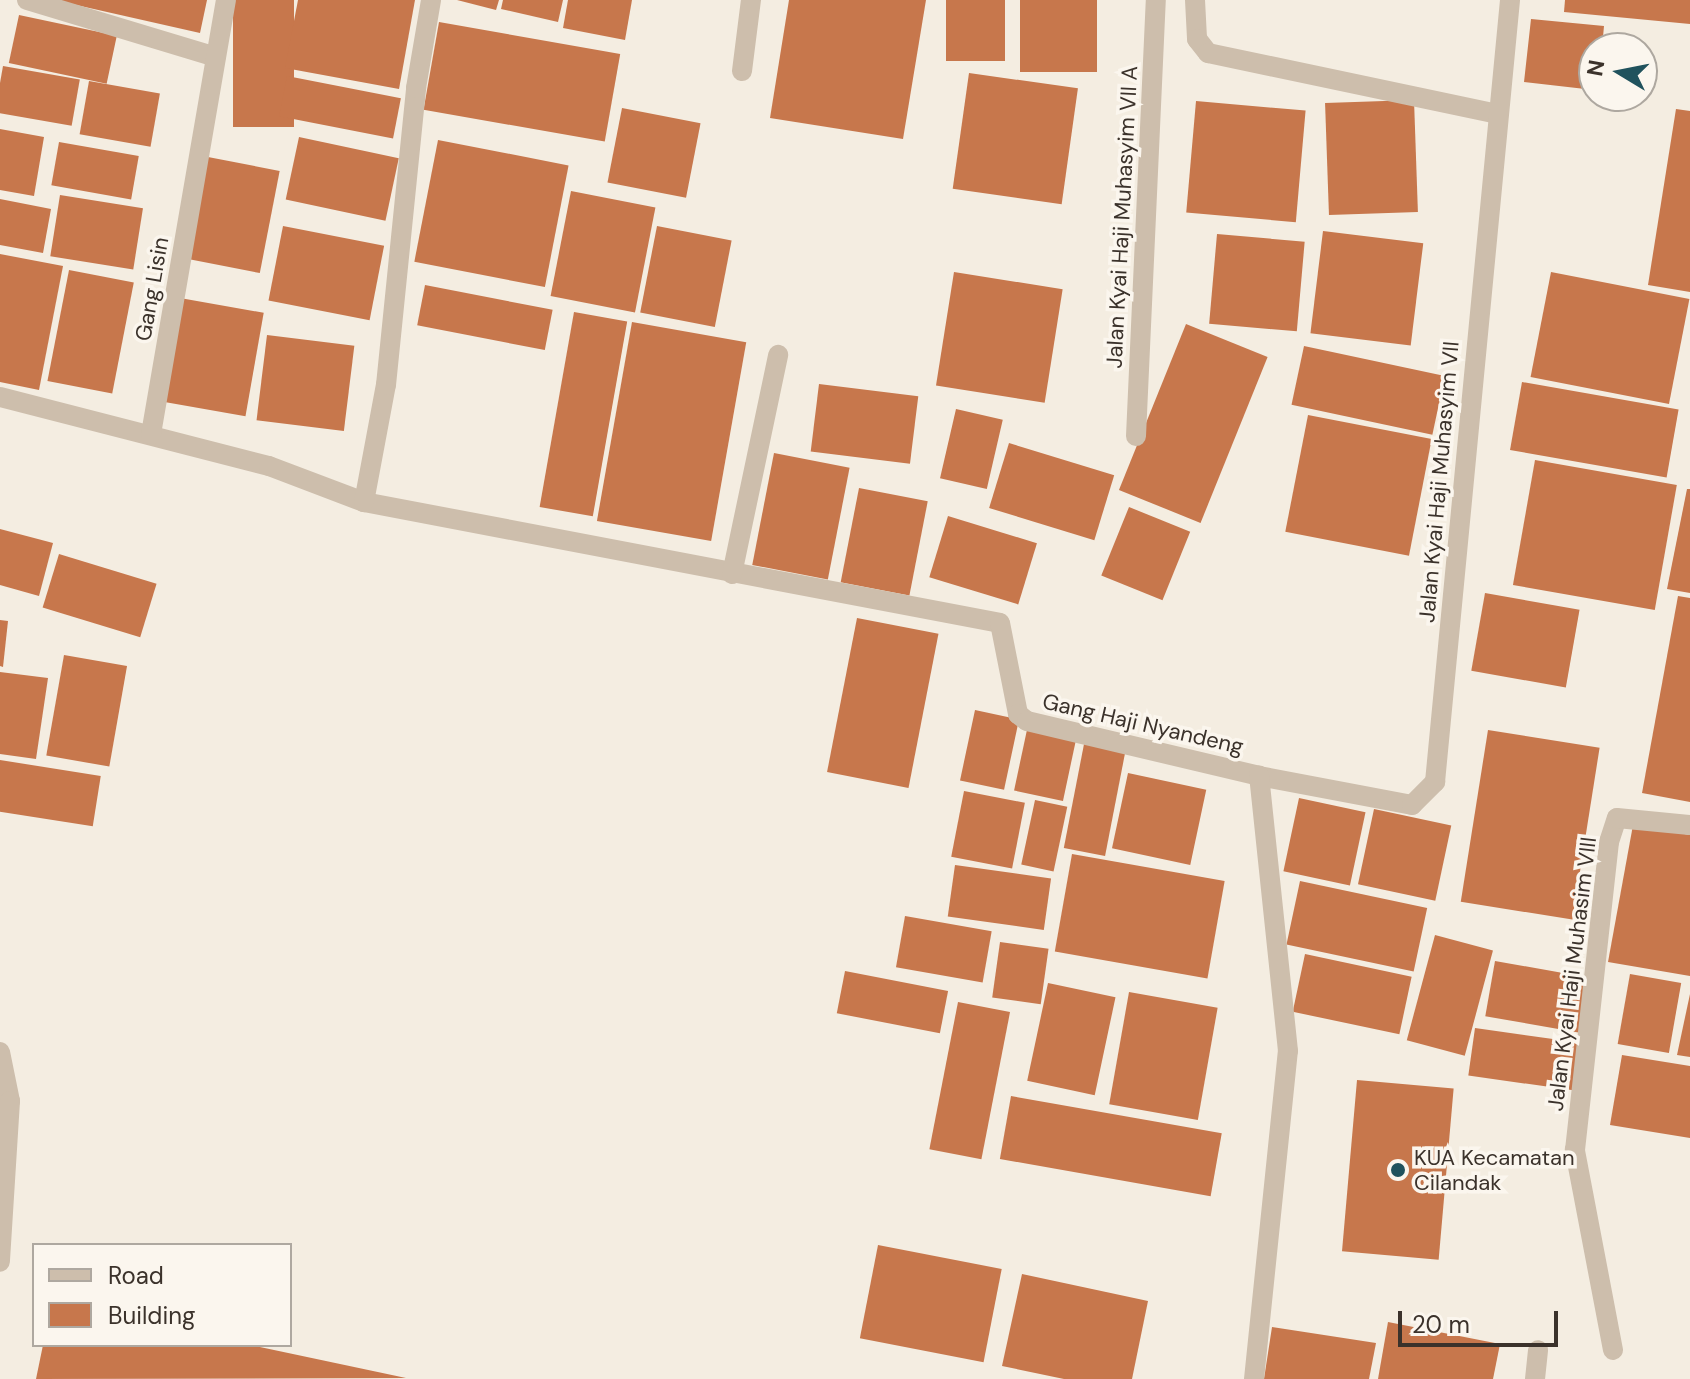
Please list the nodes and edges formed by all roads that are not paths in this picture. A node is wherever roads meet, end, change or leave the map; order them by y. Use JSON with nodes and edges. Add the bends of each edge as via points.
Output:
{"nodes":[{"id":1,"x":27,"y":0,"type":"edge"},
{"id":2,"x":226,"y":0,"type":"edge"},
{"id":3,"x":431,"y":0,"type":"edge"},
{"id":4,"x":751,"y":0,"type":"edge"},
{"id":5,"x":1156,"y":0,"type":"edge"},
{"id":6,"x":1195,"y":0,"type":"edge"},
{"id":7,"x":1510,"y":0,"type":"edge"},
{"id":8,"x":216,"y":57,"type":"junction"},
{"id":9,"x":742,"y":71,"type":"dead end"},
{"id":10,"x":1498,"y":114,"type":"junction"},
{"id":11,"x":778,"y":355,"type":"dead end"},
{"id":12,"x":0,"y":397,"type":"edge"},
{"id":13,"x":151,"y":434,"type":"junction"},
{"id":14,"x":1136,"y":436,"type":"dead end"},
{"id":15,"x":364,"y":502,"type":"junction"},
{"id":16,"x":732,"y":574,"type":"junction"},
{"id":17,"x":1259,"y":776,"type":"junction"},
{"id":18,"x":1690,"y":825,"type":"edge"},
{"id":19,"x":0,"y":1052,"type":"edge"},
{"id":20,"x":0,"y":1262,"type":"edge"},
{"id":21,"x":1538,"y":1350,"type":"dead end"},
{"id":22,"x":1613,"y":1350,"type":"dead end"},
{"id":23,"x":1254,"y":1379,"type":"edge"},
{"id":24,"x":1535,"y":1379,"type":"edge"}],
"edges":[{"from":1,"to":8,"type":"street"},
{"from":2,"to":8,"type":"street","name":"Gang Lisin"},
{"from":3,"to":15,"type":"street","via":[[416,88],[386,385]]},
{"from":4,"to":9,"type":"street"},
{"from":5,"to":14,"type":"street","name":"Jalan Kyai Haji Muhasyim VII A"},
{"from":6,"to":10,"type":"street","via":[[1197,39],[1208,53]]},
{"from":7,"to":10,"type":"street","name":"Jalan Kyai Haji Muhasyim VII"},
{"from":8,"to":13,"type":"street","name":"Gang Lisin"},
{"from":10,"to":17,"type":"street","name":"Jalan Kyai Haji Muhasyim VII","via":[[1435,782],[1412,805]]},
{"from":11,"to":16,"type":"street"},
{"from":12,"to":13,"type":"street"},
{"from":13,"to":15,"type":"street","via":[[269,466]]},
{"from":15,"to":16,"type":"street"},
{"from":16,"to":17,"type":"street","name":"Gang Haji Nyandeng","via":[[1000,623],[1018,714],[1027,721]]},
{"from":17,"to":23,"type":"street","via":[[1288,1051]]},
{"from":18,"to":22,"type":"street","name":"Jalan Kyai Haji Muhasim VIII","via":[[1617,818],[1609,842],[1575,1150]]},
{"from":19,"to":20,"type":"street","via":[[10,1101]]},
{"from":21,"to":24,"type":"street"}]}
